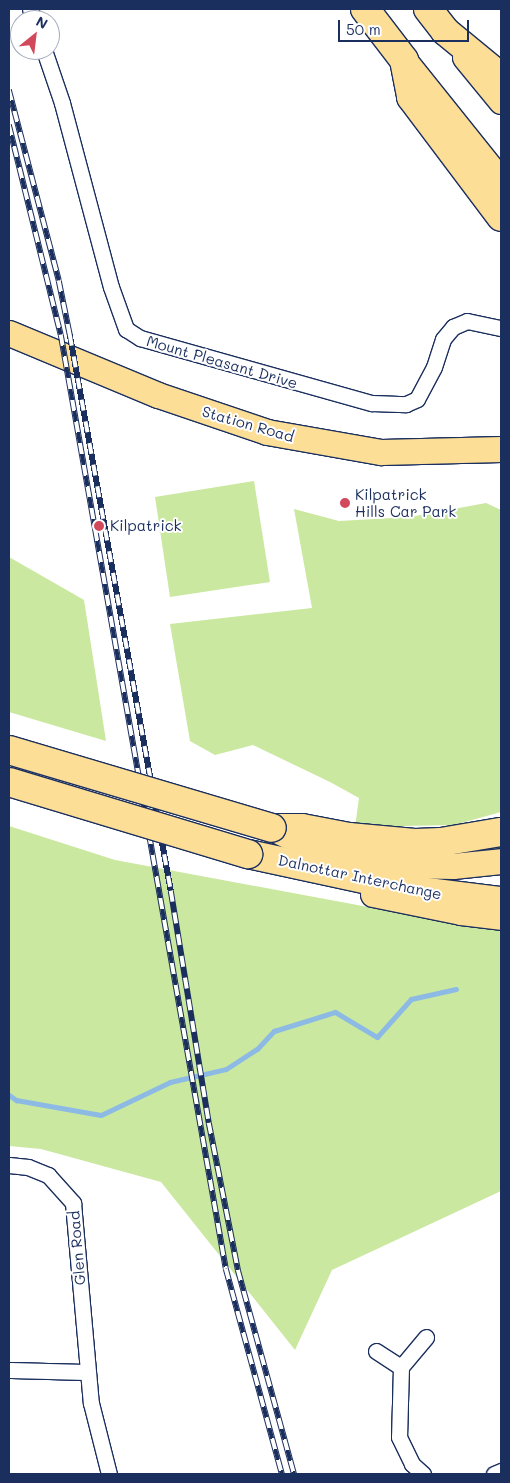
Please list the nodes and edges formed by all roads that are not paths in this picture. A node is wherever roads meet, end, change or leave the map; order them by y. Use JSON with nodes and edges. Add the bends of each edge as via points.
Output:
{"nodes":[{"id":1,"x":365,"y":9,"type":"edge"},
{"id":2,"x":428,"y":9,"type":"edge"},
{"id":3,"x":445,"y":31,"type":"junction"},
{"id":4,"x":47,"y":60,"type":"edge"},
{"id":5,"x":404,"y":60,"type":"junction"},
{"id":6,"x":501,"y":77,"type":"edge"},
{"id":7,"x":501,"y":101,"type":"edge"},
{"id":8,"x":501,"y":181,"type":"edge"},
{"id":9,"x":501,"y":217,"type":"edge"},
{"id":10,"x":501,"y":328,"type":"edge"},
{"id":11,"x":9,"y":333,"type":"edge"},
{"id":12,"x":501,"y":449,"type":"edge"},
{"id":13,"x":9,"y":750,"type":"edge"},
{"id":14,"x":9,"y":782,"type":"edge"},
{"id":15,"x":272,"y":828,"type":"junction"},
{"id":16,"x":501,"y":832,"type":"edge"},
{"id":17,"x":248,"y":854,"type":"junction"},
{"id":18,"x":501,"y":861,"type":"edge"},
{"id":19,"x":501,"y":901,"type":"edge"},
{"id":20,"x":501,"y":916,"type":"edge"},
{"id":21,"x":9,"y":1165,"type":"edge"},
{"id":22,"x":426,"y":1337,"type":"dead end"},
{"id":23,"x":376,"y":1351,"type":"dead end"},
{"id":24,"x":401,"y":1368,"type":"junction"},
{"id":25,"x":9,"y":1370,"type":"edge"},
{"id":26,"x":87,"y":1372,"type":"junction"},
{"id":27,"x":501,"y":1471,"type":"edge"},
{"id":28,"x":109,"y":1474,"type":"edge"},
{"id":29,"x":423,"y":1474,"type":"edge"},
{"id":30,"x":494,"y":1474,"type":"edge"}],
"edges":[{"from":1,"to":5,"type":"highway"},
{"from":2,"to":3,"type":"highway"},
{"from":3,"to":6,"type":"highway"},
{"from":3,"to":7,"type":"main road"},
{"from":4,"to":10,"type":"street","name":"Mount Pleasant Drive","via":[[111,286],[126,329],[140,338],[372,403],[406,404],[417,399],[434,367],[443,339],[454,327],[467,321]]},
{"from":5,"to":8,"type":"main road"},
{"from":5,"to":9,"type":"highway","via":[[411,97]]},
{"from":11,"to":12,"type":"main road","name":"Station Road","via":[[149,392],[267,432],[381,452]]},
{"from":13,"to":15,"type":"highway","bridge":true},
{"from":14,"to":17,"type":"highway","name":"Dalnottar Interchange","bridge":true},
{"from":15,"to":16,"type":"highway","via":[[302,828],[349,837],[415,842],[441,842]]},
{"from":15,"to":18,"type":"main road","via":[[307,845],[401,865],[453,866]]},
{"from":17,"to":19,"type":"highway","name":"Dalnottar Interchange","via":[[419,891]]},
{"from":17,"to":20,"type":"main road","via":[[279,870],[347,888],[415,904]]},
{"from":21,"to":26,"type":"street","name":"Glen Road","via":[[48,1174],[73,1203]]},
{"from":22,"to":24,"type":"street"},
{"from":23,"to":24,"type":"street"},
{"from":24,"to":29,"type":"street","via":[[399,1437],[412,1464]]},
{"from":25,"to":26,"type":"street"},
{"from":26,"to":28,"type":"street","name":"Glen Road","via":[[91,1403]]},
{"from":27,"to":30,"type":"street"}]}
